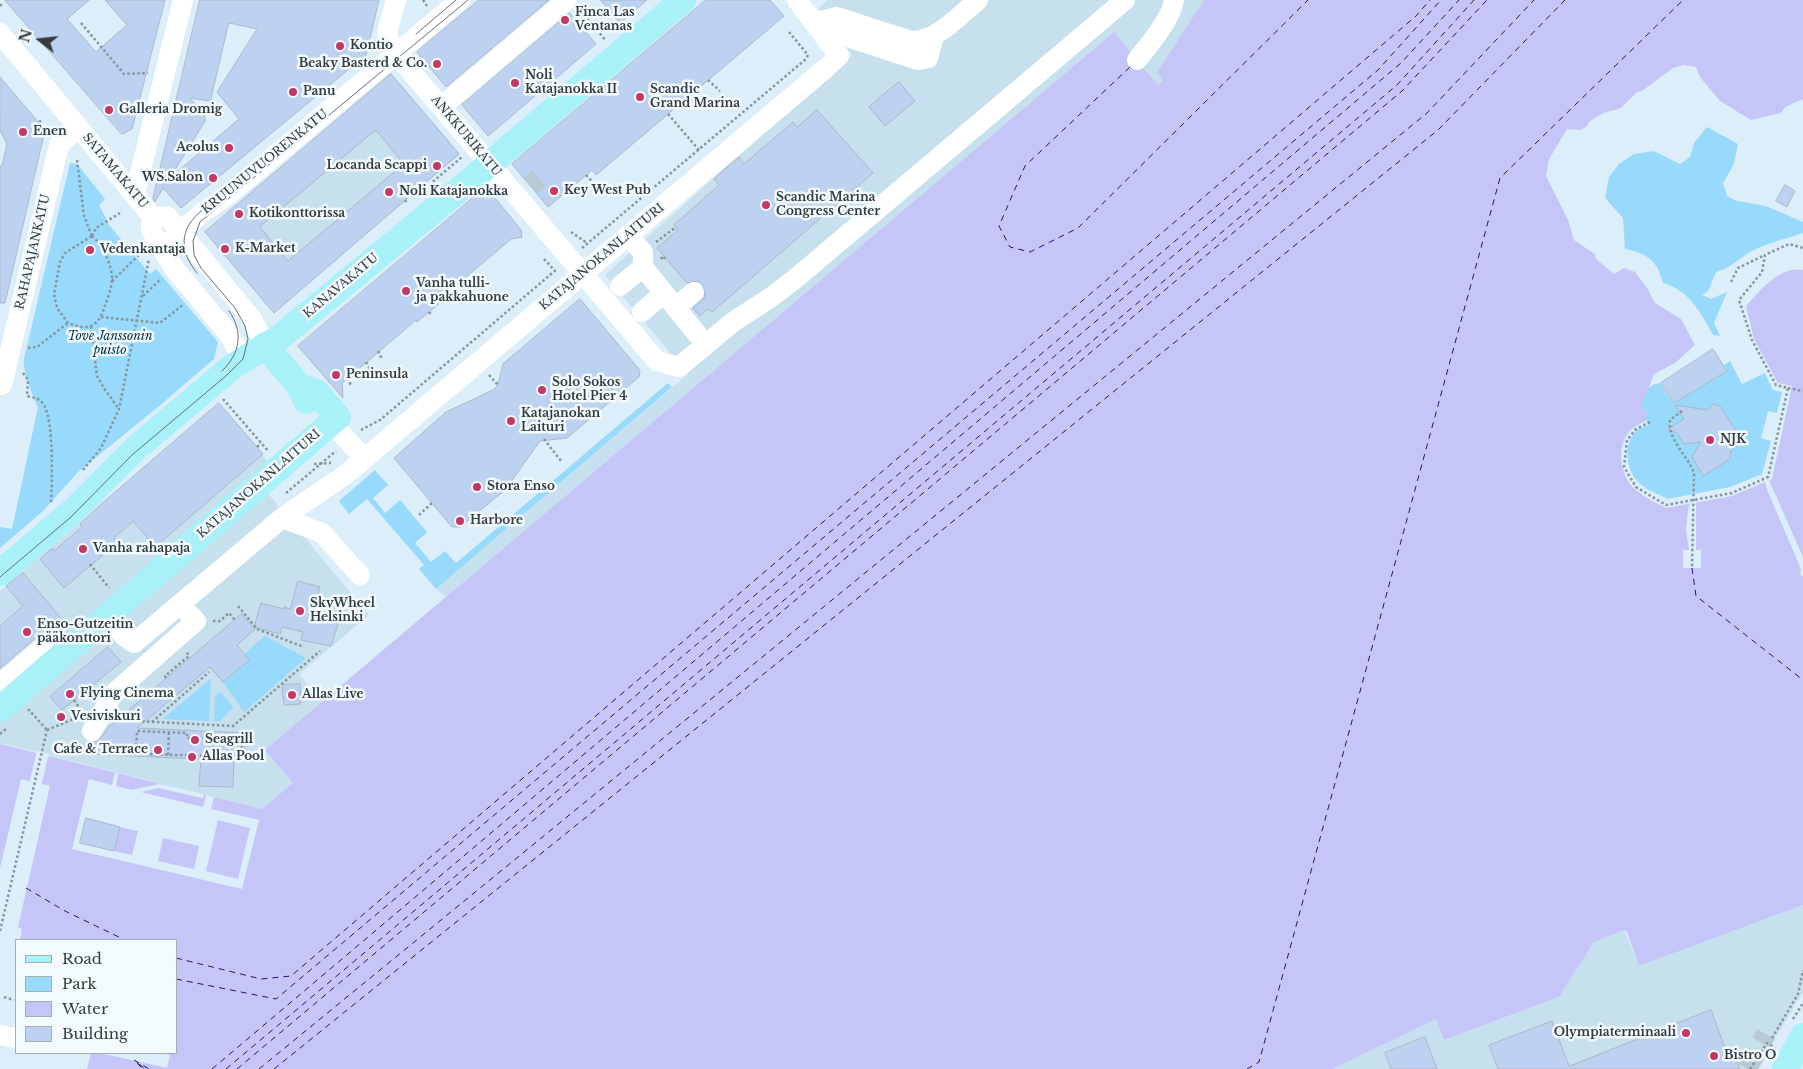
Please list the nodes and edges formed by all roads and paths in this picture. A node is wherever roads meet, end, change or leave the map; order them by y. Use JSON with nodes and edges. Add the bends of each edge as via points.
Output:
{"nodes":[{"id":1,"x":183,"y":0,"type":"edge"},
{"id":2,"x":396,"y":0,"type":"edge"},
{"id":3,"x":460,"y":0,"type":"edge"},
{"id":4,"x":683,"y":0,"type":"edge"},
{"id":5,"x":797,"y":0,"type":"edge"},
{"id":6,"x":978,"y":0,"type":"edge"},
{"id":7,"x":1125,"y":0,"type":"edge"},
{"id":8,"x":1174,"y":0,"type":"edge"},
{"id":9,"x":573,"y":4,"type":"edge"},
{"id":10,"x":82,"y":23,"type":"dead end"},
{"id":11,"x":821,"y":31,"type":"junction"},
{"id":12,"x":789,"y":32,"type":"dead end"},
{"id":13,"x":0,"y":33,"type":"edge"},
{"id":14,"x":396,"y":54,"type":"junction"},
{"id":15,"x":618,"y":55,"type":"junction"},
{"id":16,"x":1138,"y":60,"type":"dead end"},
{"id":17,"x":164,"y":77,"type":"junction"},
{"id":18,"x":708,"y":80,"type":"dead end"},
{"id":19,"x":720,"y":91,"type":"dead end"},
{"id":20,"x":441,"y":106,"type":"junction"},
{"id":21,"x":668,"y":114,"type":"dead end"},
{"id":22,"x":79,"y":128,"type":"junction"},
{"id":23,"x":700,"y":150,"type":"junction"},
{"id":24,"x":463,"y":156,"type":"dead end"},
{"id":25,"x":77,"y":160,"type":"dead end"},
{"id":26,"x":490,"y":164,"type":"junction"},
{"id":27,"x":586,"y":174,"type":"dead end"},
{"id":28,"x":429,"y":185,"type":"dead end"},
{"id":29,"x":600,"y":190,"type":"dead end"},
{"id":30,"x":135,"y":194,"type":"junction"},
{"id":31,"x":120,"y":213,"type":"dead end"},
{"id":32,"x":152,"y":216,"type":"junction"},
{"id":33,"x":676,"y":227,"type":"dead end"},
{"id":34,"x":570,"y":230,"type":"dead end"},
{"id":35,"x":181,"y":232,"type":"junction"},
{"id":36,"x":92,"y":236,"type":"junction"},
{"id":37,"x":627,"y":236,"type":"junction"},
{"id":38,"x":588,"y":243,"type":"junction"},
{"id":39,"x":657,"y":243,"type":"dead end"},
{"id":40,"x":1803,"y":248,"type":"edge"},
{"id":41,"x":152,"y":250,"type":"junction"},
{"id":42,"x":577,"y":252,"type":"dead end"},
{"id":43,"x":1765,"y":255,"type":"junction"},
{"id":44,"x":602,"y":257,"type":"junction"},
{"id":45,"x":544,"y":259,"type":"dead end"},
{"id":46,"x":562,"y":265,"type":"dead end"},
{"id":47,"x":643,"y":267,"type":"junction"},
{"id":48,"x":555,"y":271,"type":"junction"},
{"id":49,"x":164,"y":274,"type":"dead end"},
{"id":50,"x":583,"y":274,"type":"junction"},
{"id":51,"x":559,"y":276,"type":"dead end"},
{"id":52,"x":112,"y":281,"type":"junction"},
{"id":53,"x":461,"y":281,"type":"dead end"},
{"id":54,"x":1730,"y":282,"type":"dead end"},
{"id":55,"x":620,"y":286,"type":"dead end"},
{"id":56,"x":464,"y":289,"type":"dead end"},
{"id":57,"x":694,"y":292,"type":"dead end"},
{"id":58,"x":141,"y":297,"type":"junction"},
{"id":59,"x":670,"y":300,"type":"junction"},
{"id":60,"x":187,"y":301,"type":"dead end"},
{"id":61,"x":429,"y":312,"type":"dead end"},
{"id":62,"x":642,"y":312,"type":"dead end"},
{"id":63,"x":432,"y":316,"type":"dead end"},
{"id":64,"x":101,"y":317,"type":"junction"},
{"id":65,"x":137,"y":320,"type":"junction"},
{"id":66,"x":68,"y":324,"type":"junction"},
{"id":67,"x":91,"y":326,"type":"junction"},
{"id":68,"x":697,"y":334,"type":"dead end"},
{"id":69,"x":265,"y":345,"type":"junction"},
{"id":70,"x":24,"y":348,"type":"dead end"},
{"id":71,"x":378,"y":351,"type":"dead end"},
{"id":72,"x":243,"y":359,"type":"junction"},
{"id":73,"x":382,"y":359,"type":"dead end"},
{"id":74,"x":366,"y":362,"type":"dead end"},
{"id":75,"x":370,"y":369,"type":"dead end"},
{"id":76,"x":24,"y":373,"type":"dead end"},
{"id":77,"x":487,"y":373,"type":"dead end"},
{"id":78,"x":347,"y":378,"type":"dead end"},
{"id":79,"x":1,"y":385,"type":"edge"},
{"id":80,"x":351,"y":385,"type":"dead end"},
{"id":81,"x":498,"y":385,"type":"dead end"},
{"id":82,"x":1788,"y":388,"type":"junction"},
{"id":83,"x":1803,"y":391,"type":"edge"},
{"id":84,"x":221,"y":398,"type":"dead end"},
{"id":85,"x":119,"y":409,"type":"junction"},
{"id":86,"x":1682,"y":411,"type":"dead end"},
{"id":87,"x":1650,"y":422,"type":"dead end"},
{"id":88,"x":334,"y":425,"type":"junction"},
{"id":89,"x":362,"y":429,"type":"dead end"},
{"id":90,"x":544,"y":439,"type":"dead end"},
{"id":91,"x":262,"y":444,"type":"junction"},
{"id":92,"x":257,"y":447,"type":"dead end"},
{"id":93,"x":270,"y":453,"type":"dead end"},
{"id":94,"x":364,"y":458,"type":"junction"},
{"id":95,"x":561,"y":461,"type":"dead end"},
{"id":96,"x":79,"y":475,"type":"dead end"},
{"id":97,"x":1694,"y":499,"type":"junction"},
{"id":98,"x":432,"y":503,"type":"dead end"},
{"id":99,"x":51,"y":507,"type":"dead end"},
{"id":100,"x":419,"y":515,"type":"dead end"},
{"id":101,"x":282,"y":518,"type":"junction"},
{"id":102,"x":90,"y":564,"type":"dead end"},
{"id":103,"x":1692,"y":568,"type":"dead end"},
{"id":104,"x":0,"y":573,"type":"edge"},
{"id":105,"x":360,"y":575,"type":"dead end"},
{"id":106,"x":108,"y":586,"type":"dead end"},
{"id":107,"x":180,"y":605,"type":"junction"},
{"id":108,"x":238,"y":606,"type":"dead end"},
{"id":109,"x":229,"y":613,"type":"dead end"},
{"id":110,"x":108,"y":617,"type":"junction"},
{"id":111,"x":235,"y":620,"type":"dead end"},
{"id":112,"x":304,"y":647,"type":"dead end"},
{"id":113,"x":320,"y":651,"type":"dead end"},
{"id":114,"x":55,"y":653,"type":"junction"},
{"id":115,"x":210,"y":672,"type":"dead end"},
{"id":116,"x":0,"y":684,"type":"edge"},
{"id":117,"x":74,"y":700,"type":"dead end"},
{"id":118,"x":0,"y":709,"type":"edge"},
{"id":119,"x":28,"y":710,"type":"dead end"},
{"id":120,"x":89,"y":719,"type":"junction"},
{"id":121,"x":151,"y":723,"type":"junction"},
{"id":122,"x":47,"y":730,"type":"junction"},
{"id":123,"x":168,"y":732,"type":"junction"},
{"id":124,"x":85,"y":752,"type":"dead end"},
{"id":125,"x":136,"y":754,"type":"junction"},
{"id":126,"x":168,"y":755,"type":"junction"},
{"id":127,"x":0,"y":931,"type":"edge"},
{"id":128,"x":1803,"y":970,"type":"edge"},
{"id":129,"x":4,"y":997,"type":"dead end"},
{"id":130,"x":14,"y":1000,"type":"dead end"},
{"id":131,"x":0,"y":1035,"type":"edge"},
{"id":132,"x":1803,"y":1036,"type":"edge"},
{"id":133,"x":15,"y":1038,"type":"edge"},
{"id":134,"x":1772,"y":1038,"type":"dead end"},
{"id":135,"x":1781,"y":1059,"type":"edge"},
{"id":136,"x":1750,"y":1069,"type":"edge"}],
"edges":[{"from":1,"to":17,"type":"street"},
{"from":2,"to":14,"type":"street","via":[[388,43]]},
{"from":3,"to":14,"type":"street","name":"KRUUNUVUORENKATU"},
{"from":4,"to":15,"type":"main road","name":"KANAVAKATU"},
{"from":5,"to":11,"type":"street"},
{"from":6,"to":11,"type":"street","via":[[934,36],[928,58],[918,60]]},
{"from":7,"to":50,"type":"street","name":"ANKKURIKATU","via":[[785,286],[733,322],[679,367],[658,361]]},
{"from":8,"to":16,"type":"street","via":[[1157,34]]},
{"from":9,"to":15,"type":"path"},
{"from":9,"to":20,"type":"street"},
{"from":10,"to":17,"type":"path","via":[[124,74],[144,72]]},
{"from":11,"to":37,"type":"street","name":"KATAJANOKANLAITURI","via":[[839,56]]},
{"from":12,"to":23,"type":"path","via":[[808,55],[806,59]]},
{"from":13,"to":22,"type":"street","name":"SATAMAKATU"},
{"from":14,"to":20,"type":"street","name":"ANKKURIKATU","via":[[420,95]]},
{"from":14,"to":35,"type":"street","name":"KRUUNUVUORENKATU"},
{"from":15,"to":26,"type":"main road","name":"KANAVAKATU"},
{"from":17,"to":30,"type":"street"},
{"from":18,"to":19,"type":"path"},
{"from":20,"to":26,"type":"street","name":"ANKKURIKATU"},
{"from":21,"to":23,"type":"path"},
{"from":22,"to":30,"type":"street","name":"SATAMAKATU"},
{"from":22,"to":79,"type":"street","name":"RAHAPAJANKATU","via":[[59,145]]},
{"from":23,"to":38,"type":"path"},
{"from":24,"to":28,"type":"path"},
{"from":25,"to":36,"type":"path","via":[[84,216]]},
{"from":26,"to":50,"type":"street","name":"ANKKURIKATU","via":[[524,192]]},
{"from":26,"to":69,"type":"main road","name":"KANAVAKATU","via":[[280,337]]},
{"from":27,"to":29,"type":"path"},
{"from":30,"to":32,"type":"street","name":"SATAMAKATU"},
{"from":31,"to":36,"type":"path","via":[[96,228]]},
{"from":32,"to":35,"type":"street","name":"SATAMAKATU","via":[[168,216]]},
{"from":32,"to":41,"type":"street","name":"SATAMAKATU"},
{"from":33,"to":39,"type":"path"},
{"from":34,"to":38,"type":"path"},
{"from":35,"to":41,"type":"street","name":"KRUUNUVUORENKATU"},
{"from":35,"to":69,"type":"street","name":"SATAMAKATU","via":[[252,319]]},
{"from":36,"to":52,"type":"path","via":[[99,241]]},
{"from":36,"to":66,"type":"path","via":[[65,252],[60,262],[54,294],[57,308]]},
{"from":37,"to":44,"type":"street","name":"KATAJANOKANLAITURI"},
{"from":37,"to":47,"type":"street","via":[[642,252]]},
{"from":38,"to":42,"type":"path"},
{"from":38,"to":44,"type":"path"},
{"from":40,"to":43,"type":"path","via":[[1789,244]]},
{"from":41,"to":52,"type":"path"},
{"from":41,"to":58,"type":"path"},
{"from":41,"to":72,"type":"street","name":"SATAMAKATU","via":[[173,268],[228,333]]},
{"from":43,"to":54,"type":"path","via":[[1738,268]]},
{"from":43,"to":82,"type":"path","via":[[1762,272],[1739,300],[1752,340],[1776,385]]},
{"from":44,"to":50,"type":"street","name":"KATAJANOKANLAITURI"},
{"from":45,"to":48,"type":"path"},
{"from":46,"to":48,"type":"path"},
{"from":47,"to":55,"type":"street"},
{"from":47,"to":59,"type":"street"},
{"from":48,"to":51,"type":"path"},
{"from":48,"to":89,"type":"path","via":[[374,425]]},
{"from":49,"to":58,"type":"path"},
{"from":50,"to":94,"type":"street","name":"KATAJANOKANLAITURI"},
{"from":52,"to":64,"type":"path"},
{"from":53,"to":56,"type":"path"},
{"from":57,"to":59,"type":"street"},
{"from":58,"to":65,"type":"path"},
{"from":59,"to":62,"type":"street"},
{"from":59,"to":68,"type":"street"},
{"from":60,"to":65,"type":"path","via":[[160,323]]},
{"from":61,"to":63,"type":"path"},
{"from":64,"to":65,"type":"path"},
{"from":64,"to":67,"type":"path"},
{"from":65,"to":85,"type":"path"},
{"from":66,"to":67,"type":"path"},
{"from":66,"to":70,"type":"path","via":[[37,347]]},
{"from":67,"to":85,"type":"path","via":[[97,376]]},
{"from":69,"to":72,"type":"main road","name":"KANAVAKATU"},
{"from":69,"to":88,"type":"main road","name":"SATAMAKATU","via":[[299,386],[306,400]]},
{"from":71,"to":73,"type":"path"},
{"from":72,"to":104,"type":"main road","name":"KANAVAKATU","via":[[136,448],[74,510]]},
{"from":74,"to":75,"type":"path"},
{"from":76,"to":99,"type":"path","via":[[28,380],[27,396],[44,404],[49,419]]},
{"from":77,"to":81,"type":"path"},
{"from":78,"to":80,"type":"path"},
{"from":82,"to":83,"type":"path"},
{"from":82,"to":97,"type":"path","via":[[1768,477],[1732,493]]},
{"from":84,"to":91,"type":"path"},
{"from":85,"to":96,"type":"path","via":[[101,448]]},
{"from":86,"to":97,"type":"path","via":[[1670,420],[1670,425],[1672,436],[1694,473]]},
{"from":87,"to":97,"type":"path","via":[[1636,429],[1627,440],[1624,466],[1628,476],[1636,487],[1666,505]]},
{"from":88,"to":94,"type":"street"},
{"from":88,"to":110,"type":"main road","name":"KATAJANOKANLAITURI","via":[[121,602]]},
{"from":90,"to":95,"type":"path"},
{"from":91,"to":92,"type":"path"},
{"from":91,"to":93,"type":"path"},
{"from":94,"to":101,"type":"street","name":"KATAJANOKANLAITURI"},
{"from":97,"to":103,"type":"path"},
{"from":98,"to":100,"type":"path"},
{"from":101,"to":105,"type":"street","via":[[322,533]]},
{"from":101,"to":107,"type":"street","name":"KATAJANOKANLAITURI"},
{"from":102,"to":106,"type":"path"},
{"from":107,"to":110,"type":"street","name":"KATAJANOKANLAITURI","via":[[134,644]]},
{"from":107,"to":120,"type":"street","via":[[196,621]]},
{"from":108,"to":112,"type":"path","via":[[257,629]]},
{"from":109,"to":111,"type":"path"},
{"from":110,"to":114,"type":"main road","name":"KATAJANOKANLAITURI"},
{"from":113,"to":121,"type":"path","via":[[233,726]]},
{"from":114,"to":116,"type":"street","via":[[43,647]]},
{"from":114,"to":118,"type":"main road","name":"KATAJANOKANLAITURI"},
{"from":115,"to":121,"type":"path"},
{"from":117,"to":120,"type":"path"},
{"from":119,"to":122,"type":"path"},
{"from":120,"to":121,"type":"path"},
{"from":120,"to":122,"type":"path"},
{"from":122,"to":127,"type":"path"},
{"from":123,"to":125,"type":"path","via":[[137,731]]},
{"from":123,"to":126,"type":"path"},
{"from":123,"to":126,"type":"path","via":[[187,733],[187,738],[242,740],[241,758]]},
{"from":124,"to":125,"type":"path"},
{"from":125,"to":126,"type":"path"},
{"from":128,"to":134,"type":"path","via":[[1798,994]]},
{"from":129,"to":130,"type":"path"},
{"from":131,"to":133,"type":"street"},
{"from":132,"to":135,"type":"main road"},
{"from":135,"to":136,"type":"path","via":[[1766,1043]]}]}
